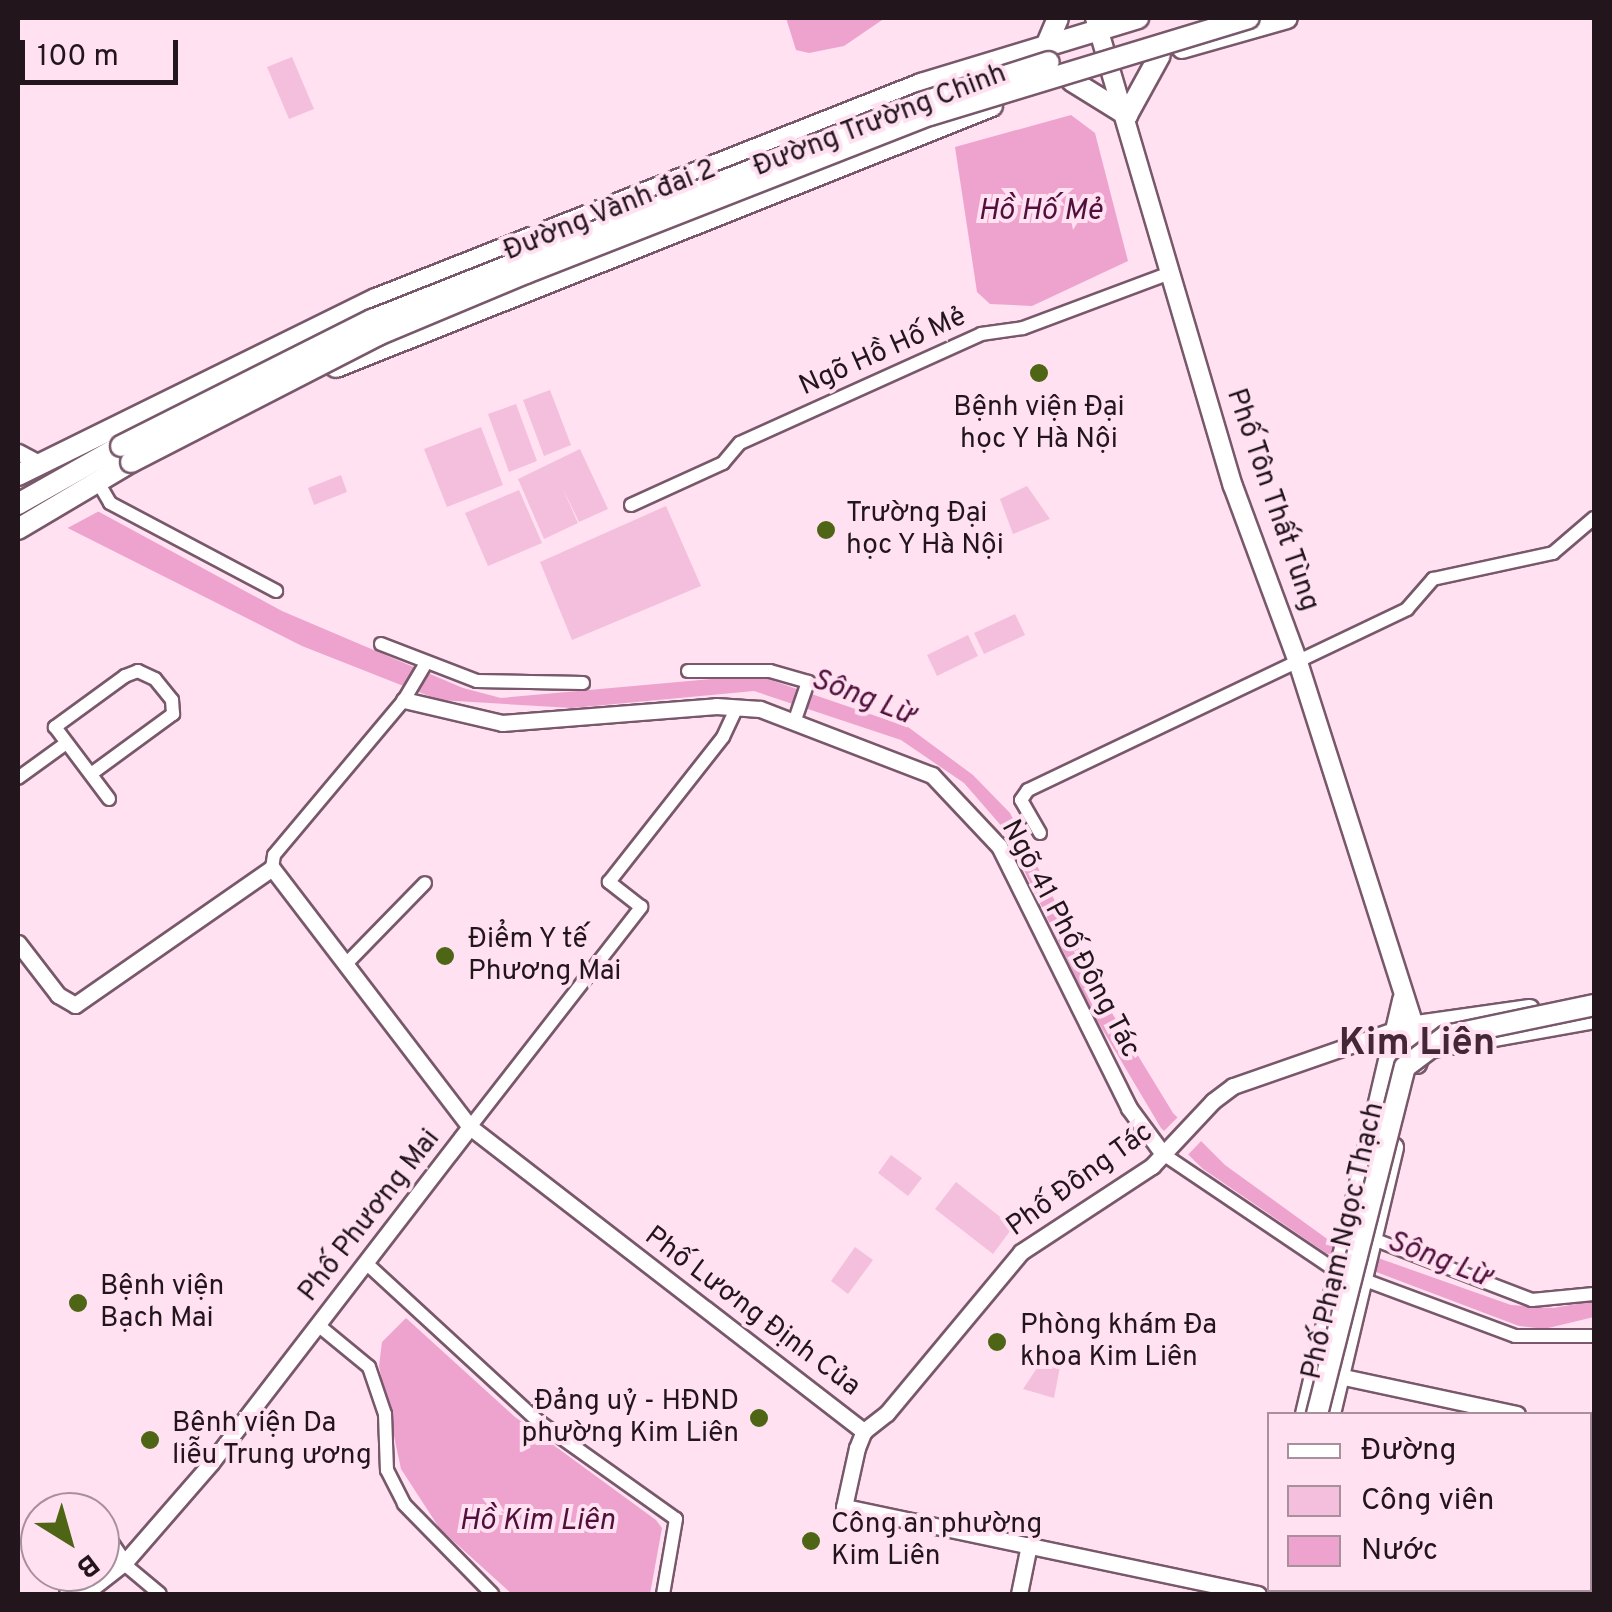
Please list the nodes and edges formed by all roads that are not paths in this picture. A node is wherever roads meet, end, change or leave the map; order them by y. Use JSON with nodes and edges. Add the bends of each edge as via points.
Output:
{"nodes":[{"id":1,"x":1058,"y":18,"type":"edge"},
{"id":2,"x":1138,"y":18,"type":"edge"},
{"id":3,"x":1205,"y":18,"type":"edge"},
{"id":4,"x":1249,"y":18,"type":"edge"},
{"id":5,"x":1287,"y":18,"type":"edge"},
{"id":6,"x":1098,"y":23,"type":"edge"},
{"id":7,"x":1047,"y":44,"type":"junction"},
{"id":8,"x":1160,"y":55,"type":"junction"},
{"id":9,"x":1114,"y":69,"type":"junction"},
{"id":10,"x":1072,"y":80,"type":"junction"},
{"id":11,"x":1127,"y":115,"type":"junction"},
{"id":12,"x":628,"y":196,"type":"junction"},
{"id":13,"x":646,"y":242,"type":"junction"},
{"id":14,"x":1170,"y":274,"type":"junction"},
{"id":15,"x":251,"y":356,"type":"junction"},
{"id":16,"x":263,"y":400,"type":"junction"},
{"id":17,"x":126,"y":454,"type":"junction"},
{"id":18,"x":23,"y":471,"type":"edge"},
{"id":19,"x":93,"y":495,"type":"junction"},
{"id":20,"x":18,"y":504,"type":"edge"},
{"id":21,"x":630,"y":505,"type":"dead end"},
{"id":22,"x":1594,"y":518,"type":"edge"},
{"id":23,"x":18,"y":521,"type":"edge"},
{"id":24,"x":18,"y":529,"type":"edge"},
{"id":25,"x":18,"y":538,"type":"edge"},
{"id":26,"x":276,"y":592,"type":"dead end"},
{"id":27,"x":381,"y":644,"type":"dead end"},
{"id":28,"x":1297,"y":660,"type":"junction"},
{"id":29,"x":423,"y":669,"type":"junction"},
{"id":30,"x":688,"y":671,"type":"dead end"},
{"id":31,"x":583,"y":683,"type":"dead end"},
{"id":32,"x":408,"y":695,"type":"junction"},
{"id":33,"x":737,"y":707,"type":"junction"},
{"id":34,"x":796,"y":715,"type":"junction"},
{"id":35,"x":65,"y":744,"type":"junction"},
{"id":36,"x":92,"y":774,"type":"junction"},
{"id":37,"x":18,"y":778,"type":"edge"},
{"id":38,"x":109,"y":799,"type":"dead end"},
{"id":39,"x":1040,"y":833,"type":"dead end"},
{"id":40,"x":272,"y":868,"type":"junction"},
{"id":41,"x":425,"y":883,"type":"dead end"},
{"id":42,"x":18,"y":942,"type":"edge"},
{"id":43,"x":346,"y":964,"type":"junction"},
{"id":44,"x":1594,"y":996,"type":"edge"},
{"id":45,"x":1594,"y":1005,"type":"edge"},
{"id":46,"x":1473,"y":1017,"type":"junction"},
{"id":47,"x":1594,"y":1019,"type":"edge"},
{"id":48,"x":1405,"y":1027,"type":"junction"},
{"id":49,"x":1373,"y":1038,"type":"junction"},
{"id":50,"x":1478,"y":1041,"type":"junction"},
{"id":51,"x":1393,"y":1048,"type":"junction"},
{"id":52,"x":1422,"y":1051,"type":"junction"},
{"id":53,"x":1373,"y":1121,"type":"junction"},
{"id":54,"x":1399,"y":1126,"type":"junction"},
{"id":55,"x":470,"y":1127,"type":"junction"},
{"id":56,"x":1167,"y":1150,"type":"junction"},
{"id":57,"x":1373,"y":1239,"type":"junction"},
{"id":58,"x":366,"y":1263,"type":"junction"},
{"id":59,"x":1339,"y":1268,"type":"junction"},
{"id":60,"x":1362,"y":1279,"type":"junction"},
{"id":61,"x":1594,"y":1294,"type":"edge"},
{"id":62,"x":318,"y":1325,"type":"junction"},
{"id":63,"x":1594,"y":1336,"type":"edge"},
{"id":64,"x":1339,"y":1376,"type":"junction"},
{"id":65,"x":1305,"y":1412,"type":"edge"},
{"id":66,"x":1318,"y":1412,"type":"edge"},
{"id":67,"x":1331,"y":1412,"type":"edge"},
{"id":68,"x":1508,"y":1412,"type":"edge"},
{"id":69,"x":864,"y":1431,"type":"junction"},
{"id":70,"x":1029,"y":1546,"type":"junction"},
{"id":71,"x":120,"y":1550,"type":"edge"},
{"id":72,"x":126,"y":1556,"type":"junction"},
{"id":73,"x":120,"y":1559,"type":"edge"},
{"id":74,"x":84,"y":1594,"type":"edge"},
{"id":75,"x":160,"y":1594,"type":"edge"},
{"id":76,"x":492,"y":1594,"type":"edge"},
{"id":77,"x":663,"y":1594,"type":"edge"},
{"id":78,"x":1019,"y":1594,"type":"edge"},
{"id":79,"x":1258,"y":1594,"type":"edge"}],
"edges":[{"from":1,"to":7,"type":"main road"},
{"from":2,"to":6,"type":"main road","name":"Đường Trường Chinh"},
{"from":3,"to":17,"type":"main road","name":"Đường Vành đai 2","bridge":true,"via":[[920,103],[521,260],[355,328]]},
{"from":4,"to":17,"type":"main road","name":"Đường Vành đai 2","bridge":true,"via":[[930,115],[526,274]]},
{"from":5,"to":8,"type":"main road","name":"Đường Trường Chinh"},
{"from":6,"to":7,"type":"main road","name":"Đường Trường Chinh"},
{"from":6,"to":9,"type":"main road","name":"Phố Tôn Thất Tùng"},
{"from":7,"to":12,"type":"main road","name":"Đường Trường Chinh","via":[[922,84]]},
{"from":8,"to":9,"type":"main road","name":"Đường Trường Chinh"},
{"from":8,"to":11,"type":"main road"},
{"from":9,"to":10,"type":"main road","name":"Đường Trường Chinh"},
{"from":9,"to":11,"type":"main road","name":"Phố Tôn Thất Tùng"},
{"from":10,"to":11,"type":"main road"},
{"from":10,"to":13,"type":"main road","name":"Đường Trường Chinh","via":[[926,129]]},
{"from":11,"to":14,"type":"main road","name":"Phố Tôn Thất Tùng"},
{"from":12,"to":13,"type":"main road"},
{"from":12,"to":15,"type":"main road","name":"Đường Trường Chinh"},
{"from":13,"to":16,"type":"main road","name":"Đường Trường Chinh"},
{"from":14,"to":21,"type":"street","name":"Ngõ Hồ Hố Mẻ","via":[[1023,328],[981,334],[740,443],[723,463]]},
{"from":14,"to":28,"type":"main road","name":"Phố Tôn Thất Tùng","via":[[1233,486]]},
{"from":15,"to":16,"type":"main road"},
{"from":15,"to":18,"type":"main road","name":"Đường Trường Chinh"},
{"from":16,"to":19,"type":"main road","name":"Đường Trường Chinh"},
{"from":17,"to":18,"type":"main road"},
{"from":17,"to":20,"type":"main road","name":"Đường Vành đai 2"},
{"from":17,"to":23,"type":"main road","name":"Đường Vành đai 2"},
{"from":17,"to":24,"type":"main road"},
{"from":19,"to":25,"type":"main road","name":"Đường Trường Chinh"},
{"from":19,"to":26,"type":"street"},
{"from":22,"to":28,"type":"street","via":[[1553,553],[1433,579],[1408,609]]},
{"from":27,"to":29,"type":"street"},
{"from":28,"to":39,"type":"street","via":[[1028,790],[1022,800]]},
{"from":28,"to":48,"type":"main road","name":"Phố Tôn Thất Tùng","via":[[1402,999]]},
{"from":29,"to":31,"type":"street","via":[[477,681]]},
{"from":29,"to":32,"type":"street"},
{"from":30,"to":34,"type":"street","via":[[770,671],[807,685]]},
{"from":32,"to":33,"type":"street","name":"Ngõ 41 Phố Đông Tác","via":[[483,720]]},
{"from":32,"to":40,"type":"street","via":[[304,816],[274,855]]},
{"from":33,"to":34,"type":"street","name":"Ngõ 41 Phố Đông Tác"},
{"from":33,"to":55,"type":"street","name":"Phố Phương Mai","via":[[723,736],[609,882],[641,906]]},
{"from":34,"to":56,"type":"street","name":"Ngõ 41 Phố Đông Tác","via":[[916,766],[971,809],[999,846],[1135,1119]]},
{"from":35,"to":36,"type":"street"},
{"from":35,"to":36,"type":"street","via":[[55,726],[112,684],[138,672],[155,679],[172,700],[173,714]]},
{"from":35,"to":37,"type":"street"},
{"from":36,"to":38,"type":"street"},
{"from":40,"to":42,"type":"street","via":[[75,1005],[58,995]]},
{"from":40,"to":43,"type":"street","name":"Phố Lương Định Của"},
{"from":41,"to":43,"type":"street"},
{"from":43,"to":55,"type":"street","name":"Phố Lương Định Của"},
{"from":44,"to":46,"type":"main road"},
{"from":45,"to":66,"type":"main road","bridge":true,"via":[[1446,1036],[1405,1067]]},
{"from":46,"to":48,"type":"main road"},
{"from":46,"to":50,"type":"main road"},
{"from":47,"to":50,"type":"main road"},
{"from":48,"to":49,"type":"street","name":"Phố Đông Tác"},
{"from":48,"to":51,"type":"main road","name":"Phố Phạm Ngọc Thạch"},
{"from":48,"to":52,"type":"main road"},
{"from":49,"to":51,"type":"street"},
{"from":49,"to":56,"type":"street","name":"Phố Đông Tác","via":[[1233,1086]]},
{"from":50,"to":52,"type":"main road"},
{"from":51,"to":52,"type":"main road"},
{"from":51,"to":53,"type":"main road","name":"Phố Phạm Ngọc Thạch"},
{"from":52,"to":54,"type":"main road","name":"Phố Phạm Ngọc Thạch"},
{"from":53,"to":54,"type":"main road"},
{"from":53,"to":59,"type":"main road","name":"Phố Phạm Ngọc Thạch"},
{"from":54,"to":57,"type":"main road","name":"Phố Phạm Ngọc Thạch"},
{"from":55,"to":58,"type":"street","name":"Phố Phương Mai"},
{"from":55,"to":69,"type":"street","name":"Phố Lương Định Của"},
{"from":56,"to":59,"type":"street"},
{"from":56,"to":69,"type":"street","name":"Phố Đông Tác","via":[[1020,1252],[912,1385]]},
{"from":57,"to":60,"type":"main road","name":"Phố Phạm Ngọc Thạch"},
{"from":57,"to":61,"type":"street","via":[[1532,1300]]},
{"from":58,"to":62,"type":"street","name":"Phố Phương Mai"},
{"from":58,"to":77,"type":"street","via":[[538,1420],[676,1519]]},
{"from":59,"to":65,"type":"main road","name":"Phố Phạm Ngọc Thạch"},
{"from":60,"to":63,"type":"street","via":[[1516,1336]]},
{"from":60,"to":64,"type":"main road","name":"Phố Phạm Ngọc Thạch"},
{"from":62,"to":72,"type":"street","name":"Phố Phương Mai","via":[[211,1463]]},
{"from":62,"to":76,"type":"street","via":[[369,1367],[385,1414],[388,1470],[404,1504]]},
{"from":64,"to":67,"type":"main road","name":"Phố Phạm Ngọc Thạch"},
{"from":64,"to":68,"type":"street"},
{"from":69,"to":70,"type":"street","name":"Phố Lương Định Của","via":[[844,1506]]},
{"from":70,"to":78,"type":"street"},
{"from":70,"to":79,"type":"street","name":"Phố Lương Định Của"},
{"from":71,"to":72,"type":"street"},
{"from":72,"to":73,"type":"street","name":"Phố Phương Mai"},
{"from":72,"to":74,"type":"street","name":"Phố Phương Mai"},
{"from":72,"to":75,"type":"street"}]}
